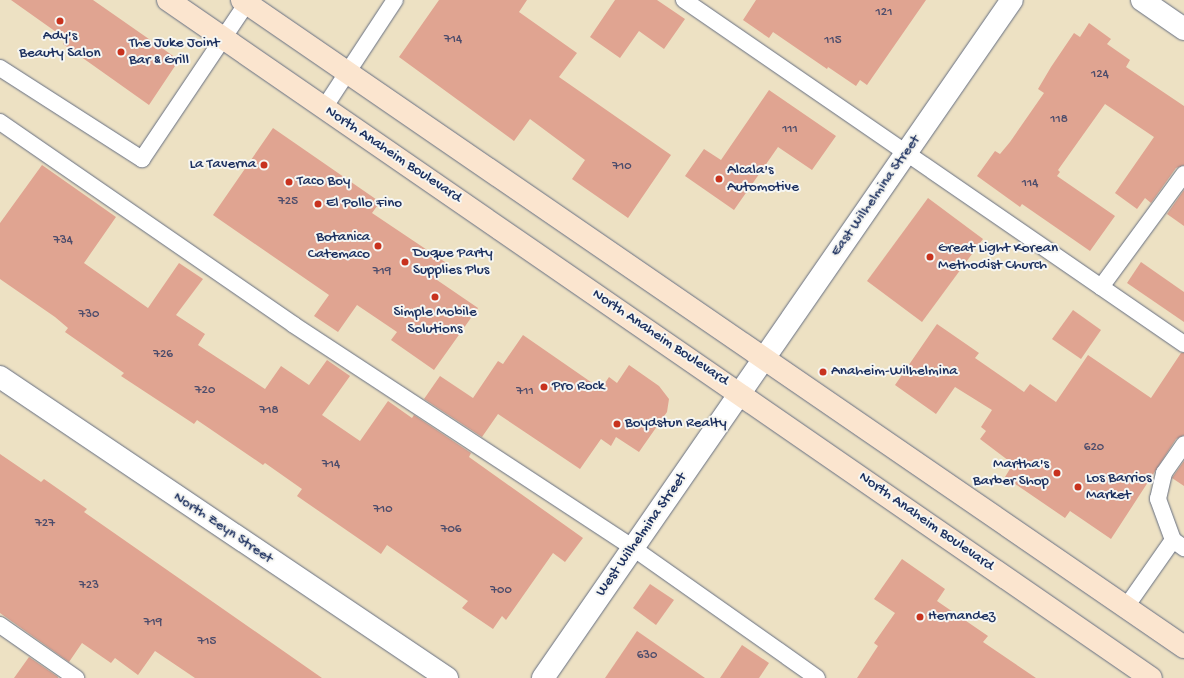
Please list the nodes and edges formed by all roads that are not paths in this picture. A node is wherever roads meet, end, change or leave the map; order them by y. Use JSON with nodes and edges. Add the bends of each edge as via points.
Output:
{"nodes":[{"id":1,"x":168,"y":0,"type":"edge"},
{"id":2,"x":395,"y":0,"type":"edge"},
{"id":3,"x":684,"y":0,"type":"edge"},
{"id":4,"x":1012,"y":0,"type":"edge"},
{"id":5,"x":1142,"y":0,"type":"edge"},
{"id":6,"x":245,"y":2,"type":"edge"},
{"id":7,"x":706,"y":6,"type":"edge"},
{"id":8,"x":1184,"y":28,"type":"edge"},
{"id":9,"x":223,"y":39,"type":"junction"},
{"id":10,"x":0,"y":68,"type":"edge"},
{"id":11,"x":347,"y":72,"type":"junction"},
{"id":12,"x":324,"y":108,"type":"junction"},
{"id":13,"x":0,"y":122,"type":"edge"},
{"id":14,"x":906,"y":154,"type":"junction"},
{"id":15,"x":1184,"y":174,"type":"edge"},
{"id":16,"x":1101,"y":287,"type":"junction"},
{"id":17,"x":1184,"y":344,"type":"edge"},
{"id":18,"x":763,"y":360,"type":"junction"},
{"id":19,"x":0,"y":377,"type":"edge"},
{"id":20,"x":740,"y":393,"type":"junction"},
{"id":21,"x":1184,"y":444,"type":"edge"},
{"id":22,"x":1178,"y":544,"type":"edge"},
{"id":23,"x":633,"y":548,"type":"junction"},
{"id":24,"x":1126,"y":607,"type":"junction"},
{"id":25,"x":0,"y":625,"type":"edge"},
{"id":26,"x":1184,"y":647,"type":"edge"},
{"id":27,"x":76,"y":678,"type":"edge"},
{"id":28,"x":447,"y":678,"type":"edge"},
{"id":29,"x":543,"y":678,"type":"edge"},
{"id":30,"x":817,"y":678,"type":"edge"},
{"id":31,"x":1150,"y":678,"type":"edge"}],
"edges":[{"from":1,"to":9,"type":"main road","name":"North Anaheim Boulevard"},
{"from":2,"to":11,"type":"lane"},
{"from":3,"to":7,"type":"lane"},
{"from":4,"to":14,"type":"street","name":"East Wilhelmina Street"},
{"from":5,"to":8,"type":"street"},
{"from":6,"to":9,"type":"lane"},
{"from":6,"to":11,"type":"main road"},
{"from":7,"to":14,"type":"lane"},
{"from":9,"to":10,"type":"lane","via":[[142,159]]},
{"from":9,"to":12,"type":"main road","name":"North Anaheim Boulevard"},
{"from":11,"to":12,"type":"lane"},
{"from":11,"to":18,"type":"main road"},
{"from":12,"to":20,"type":"main road","name":"North Anaheim Boulevard"},
{"from":13,"to":23,"type":"lane","via":[[294,326]]},
{"from":14,"to":16,"type":"lane"},
{"from":14,"to":18,"type":"street","name":"East Wilhelmina Street"},
{"from":15,"to":16,"type":"lane"},
{"from":16,"to":17,"type":"lane"},
{"from":18,"to":20,"type":"street","name":"East Wilhelmina Street"},
{"from":18,"to":24,"type":"main road"},
{"from":19,"to":28,"type":"street","name":"North Zeyn Street"},
{"from":20,"to":23,"type":"street","name":"West Wilhelmina Street"},
{"from":20,"to":31,"type":"main road","name":"North Anaheim Boulevard"},
{"from":21,"to":22,"type":"lane","via":[[1164,473],[1158,499]]},
{"from":22,"to":24,"type":"lane"},
{"from":23,"to":29,"type":"street","name":"West Wilhelmina Street"},
{"from":23,"to":30,"type":"lane"},
{"from":24,"to":26,"type":"main road"},
{"from":25,"to":27,"type":"lane"}]}
